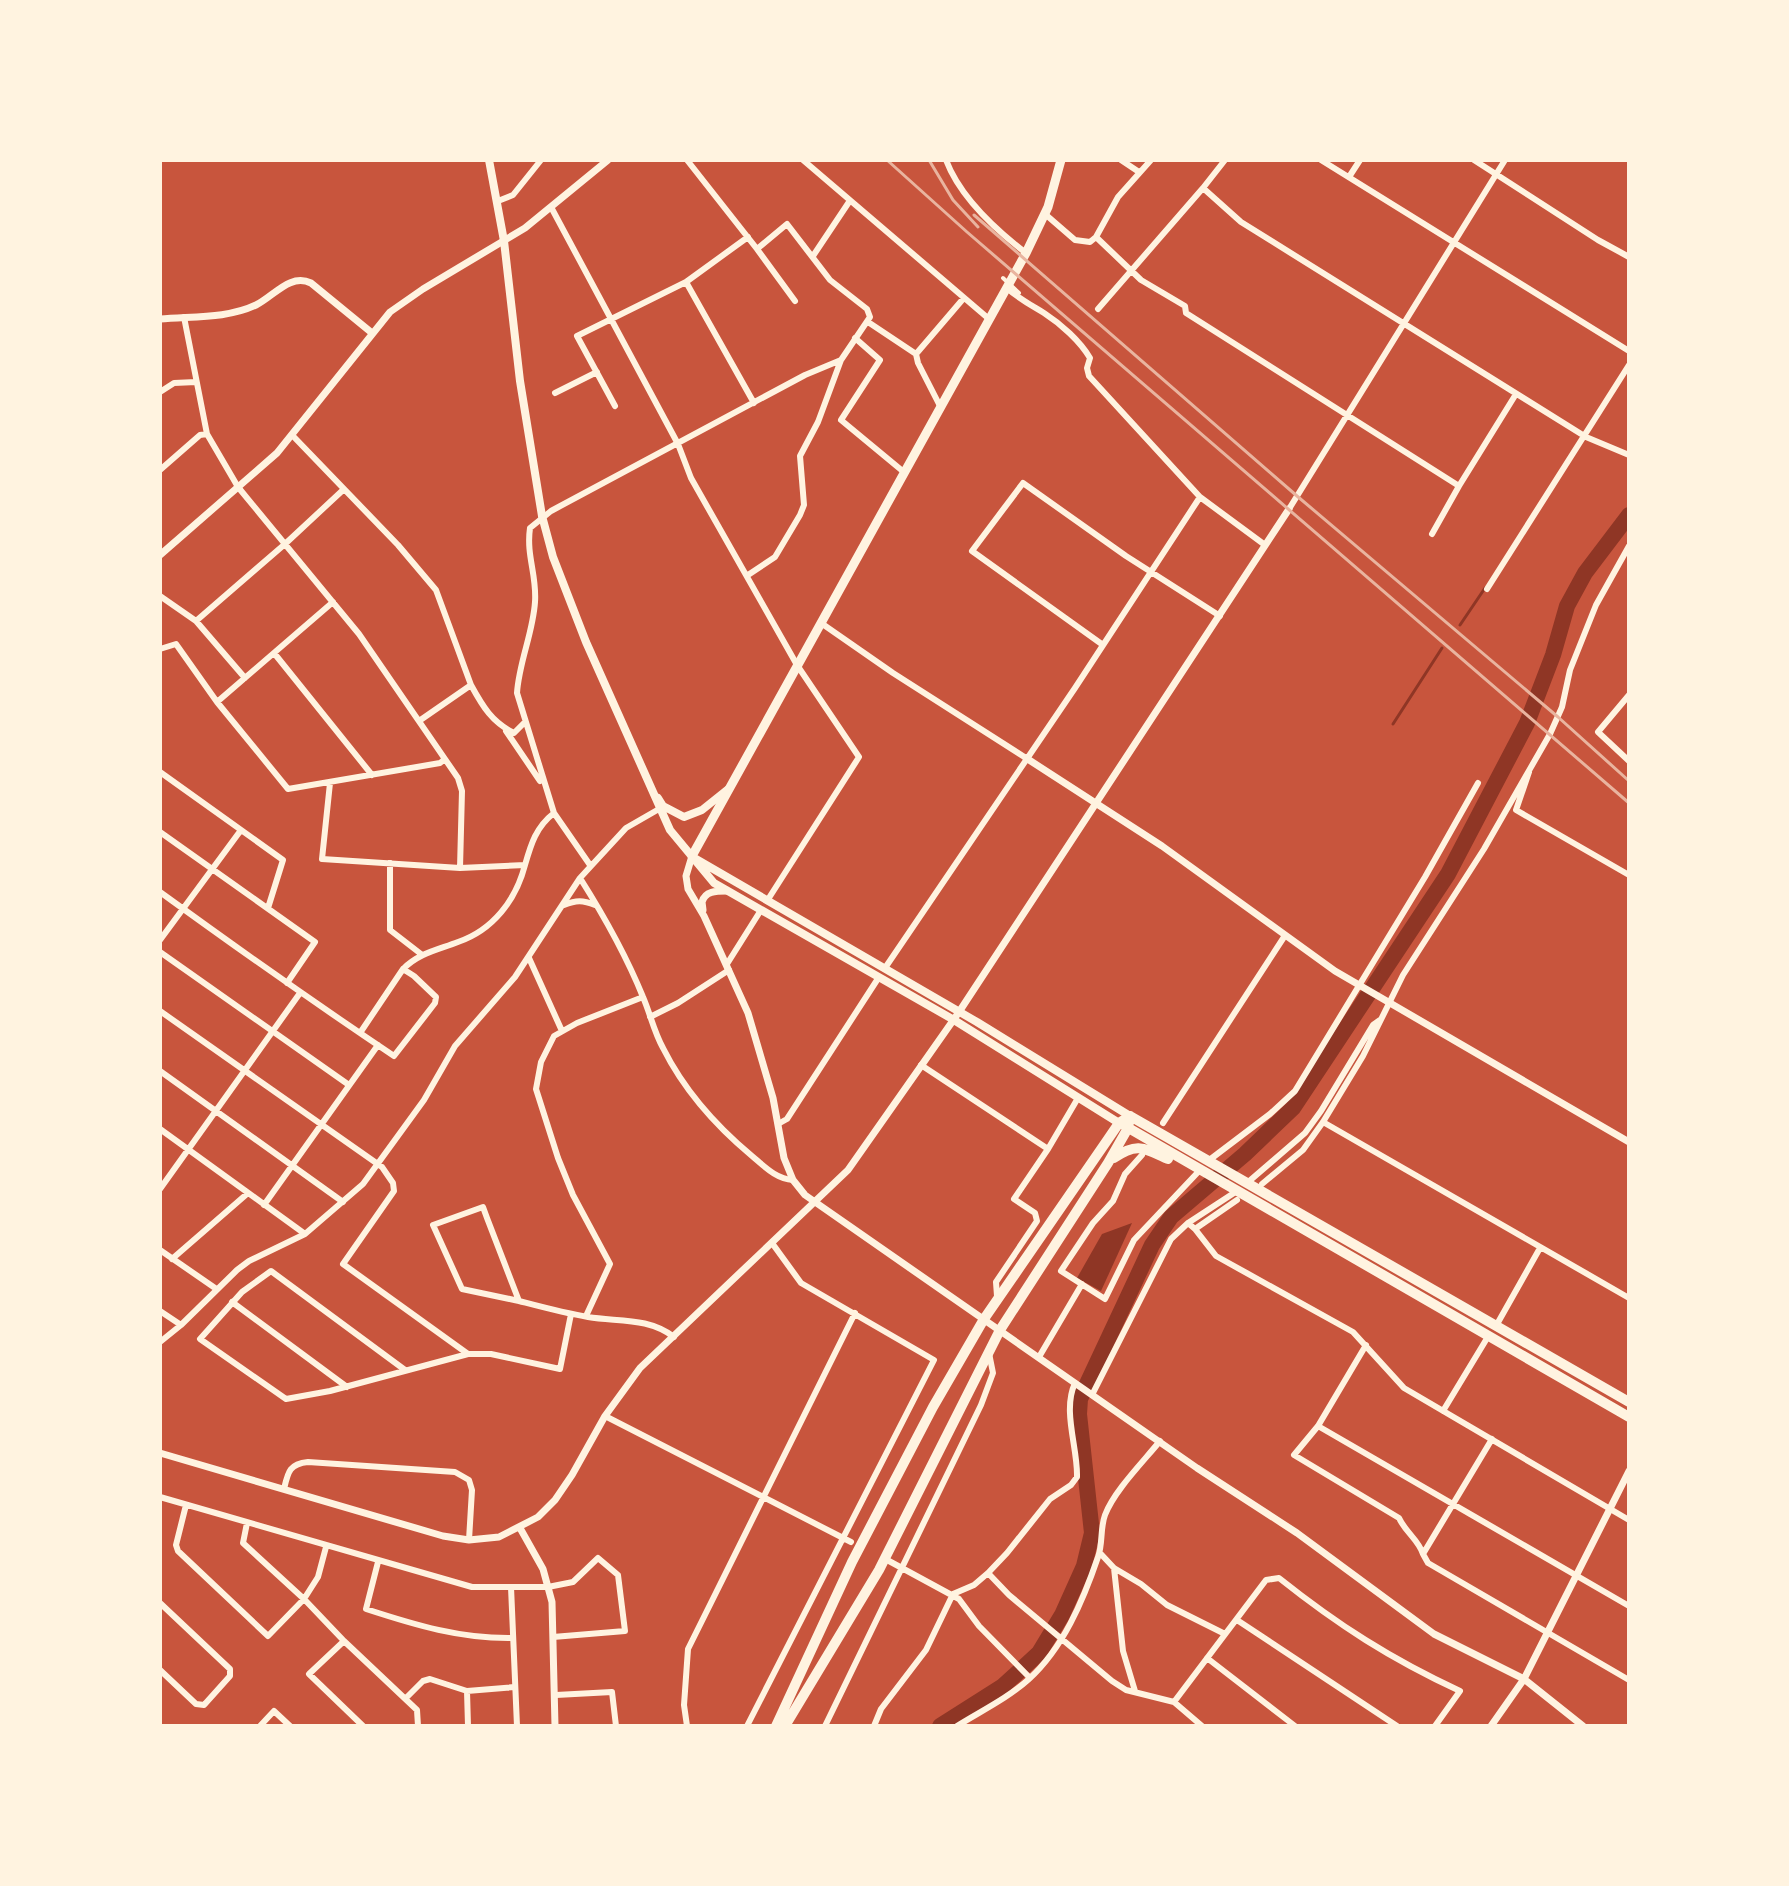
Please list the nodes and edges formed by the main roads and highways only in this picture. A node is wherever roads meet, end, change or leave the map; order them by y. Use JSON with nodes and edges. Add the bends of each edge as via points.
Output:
{"nodes":[{"id":1,"x":489,"y":160,"type":"edge"},
{"id":2,"x":1061,"y":160,"type":"edge"},
{"id":3,"x":648,"y":784,"type":"junction"},
{"id":4,"x":727,"y":790,"type":"junction"},
{"id":5,"x":692,"y":856,"type":"junction"},
{"id":6,"x":1126,"y":1122,"type":"junction"},
{"id":7,"x":1108,"y":1163,"type":"junction"},
{"id":8,"x":1189,"y":1165,"type":"junction"},
{"id":9,"x":1238,"y":1188,"type":"junction"},
{"id":10,"x":1493,"y":1331,"type":"junction"},
{"id":11,"x":1629,"y":1402,"type":"edge"},
{"id":12,"x":1629,"y":1417,"type":"edge"},
{"id":13,"x":776,"y":1726,"type":"edge"},
{"id":14,"x":785,"y":1726,"type":"edge"}],
"edges":[{"from":1,"to":3,"type":"main road","via":[[542,516],[586,642]]},
{"from":2,"to":4,"type":"main road","via":[[1045,214],[1026,253]]},
{"from":3,"to":4,"type":"main road","via":[[663,806],[684,817]]},
{"from":3,"to":5,"type":"main road","via":[[675,837]]},
{"from":4,"to":5,"type":"main road"},
{"from":5,"to":6,"type":"main road","via":[[959,1012]]},
{"from":5,"to":6,"type":"main road","via":[[701,871],[727,891]]},
{"from":6,"to":7,"type":"highway"},
{"from":6,"to":8,"type":"highway"},
{"from":6,"to":9,"type":"highway","via":[[1211,1163]]},
{"from":6,"to":13,"type":"highway","via":[[984,1319],[933,1407],[852,1562]]},
{"from":7,"to":8,"type":"highway","via":[[1136,1147]]},
{"from":7,"to":14,"type":"highway","via":[[1000,1330],[879,1570]]},
{"from":8,"to":9,"type":"highway"},
{"from":9,"to":10,"type":"highway"},
{"from":10,"to":11,"type":"highway"},
{"from":10,"to":12,"type":"highway"}]}
